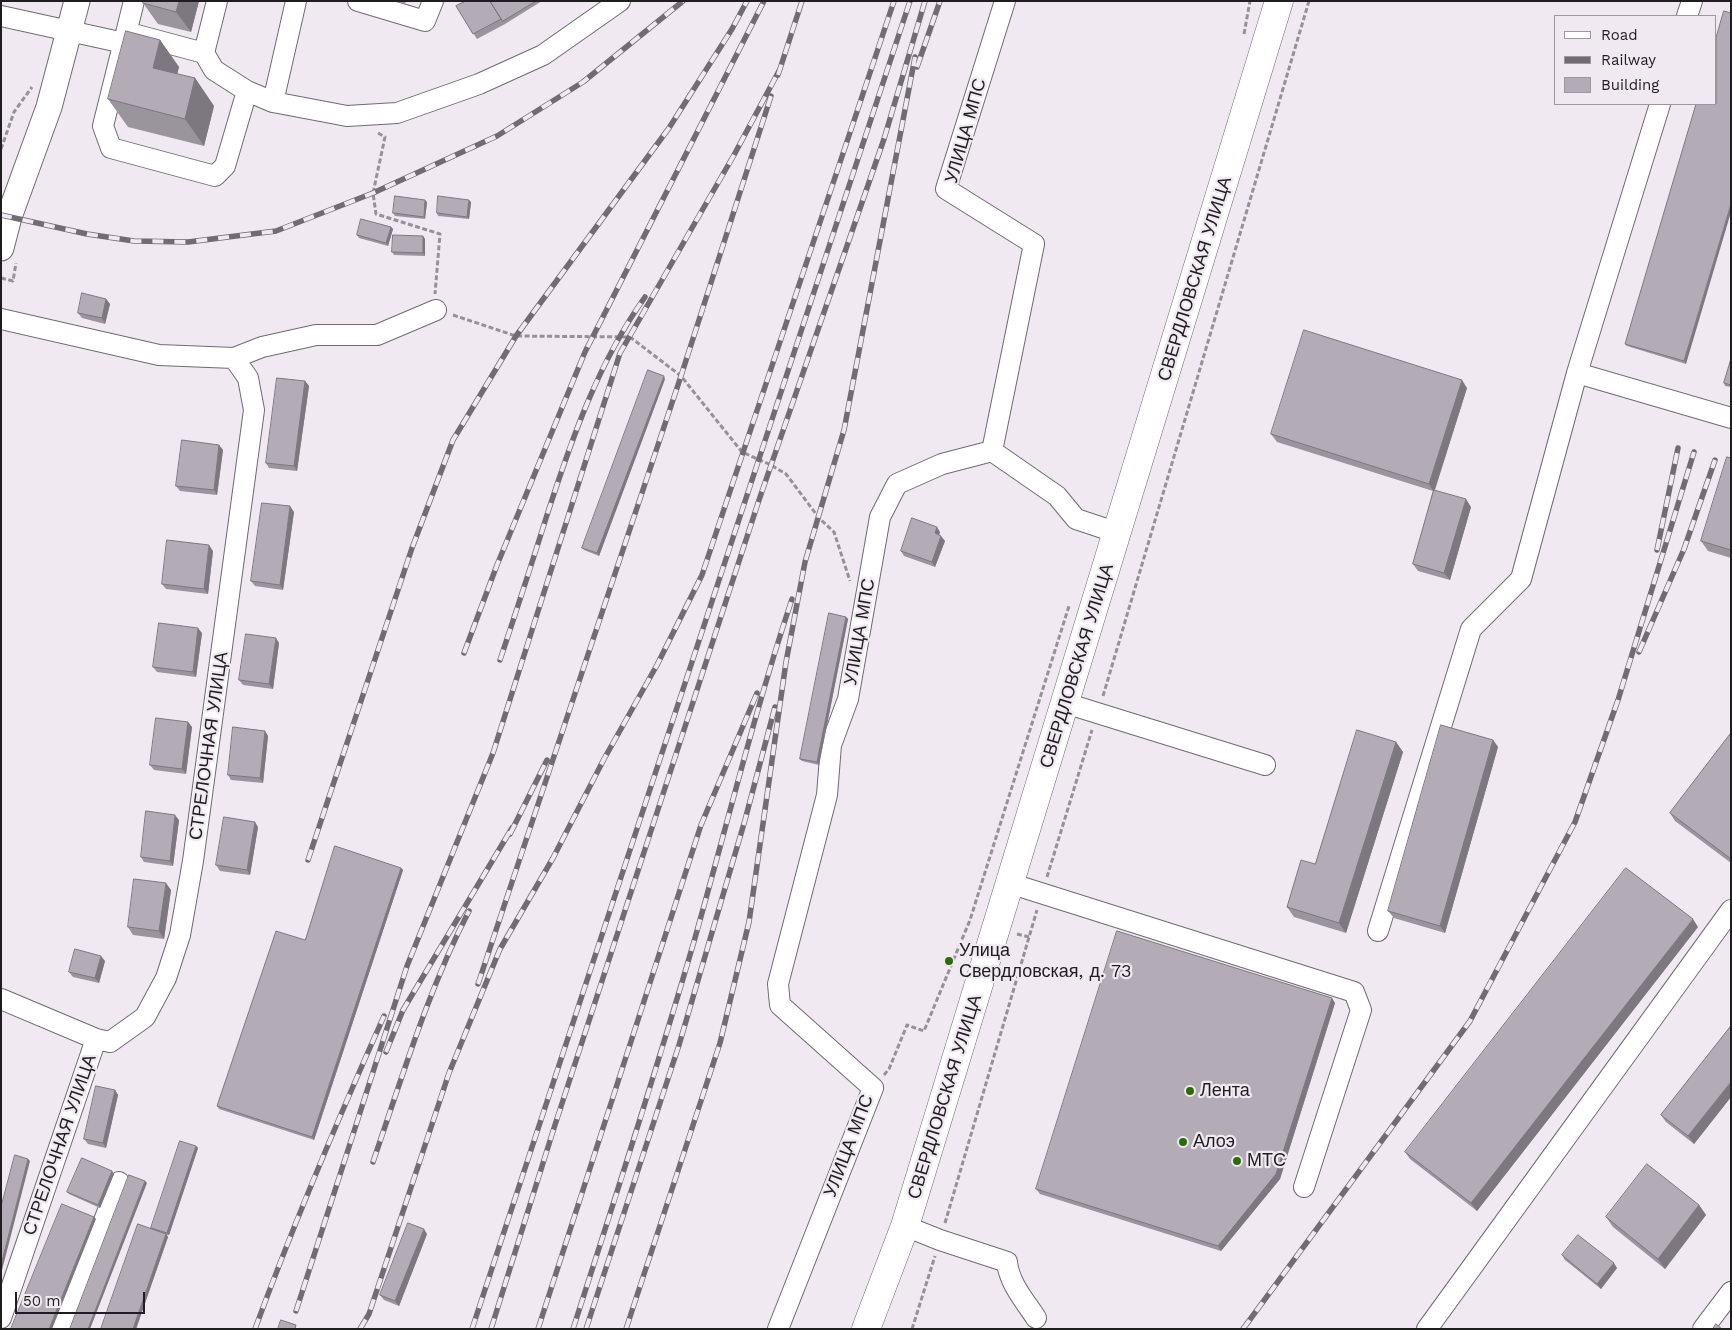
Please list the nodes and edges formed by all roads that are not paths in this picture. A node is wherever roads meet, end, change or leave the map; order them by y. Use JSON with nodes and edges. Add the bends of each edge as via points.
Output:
{"nodes":[{"id":1,"x":77,"y":1,"type":"edge"},
{"id":2,"x":134,"y":1,"type":"edge"},
{"id":3,"x":217,"y":1,"type":"edge"},
{"id":4,"x":296,"y":1,"type":"edge"},
{"id":5,"x":358,"y":1,"type":"edge"},
{"id":6,"x":433,"y":1,"type":"edge"},
{"id":7,"x":620,"y":1,"type":"edge"},
{"id":8,"x":1005,"y":1,"type":"edge"},
{"id":9,"x":1279,"y":1,"type":"edge"},
{"id":10,"x":1692,"y":1,"type":"edge"},
{"id":11,"x":1687,"y":15,"type":"edge"},
{"id":12,"x":1,"y":16,"type":"edge"},
{"id":13,"x":70,"y":32,"type":"junction"},
{"id":14,"x":124,"y":43,"type":"junction"},
{"id":15,"x":204,"y":53,"type":"junction"},
{"id":16,"x":247,"y":91,"type":"junction"},
{"id":17,"x":273,"y":102,"type":"junction"},
{"id":18,"x":1660,"y":105,"type":"edge"},
{"id":19,"x":2,"y":240,"type":"edge"},
{"id":20,"x":436,"y":310,"type":"road end"},
{"id":21,"x":1,"y":319,"type":"edge"},
{"id":22,"x":234,"y":358,"type":"junction"},
{"id":23,"x":1577,"y":373,"type":"junction"},
{"id":24,"x":1731,"y":418,"type":"edge"},
{"id":25,"x":992,"y":451,"type":"junction"},
{"id":26,"x":1118,"y":533,"type":"junction"},
{"id":27,"x":1065,"y":703,"type":"junction"},
{"id":28,"x":1265,"y":765,"type":"dead end"},
{"id":29,"x":1009,"y":884,"type":"junction"},
{"id":30,"x":1731,"y":910,"type":"edge"},
{"id":31,"x":1378,"y":931,"type":"dead end"},
{"id":32,"x":1,"y":998,"type":"edge"},
{"id":33,"x":96,"y":1039,"type":"junction"},
{"id":34,"x":120,"y":1182,"type":"dead end"},
{"id":35,"x":1304,"y":1187,"type":"dead end"},
{"id":36,"x":906,"y":1226,"type":"junction"},
{"id":37,"x":1731,"y":1292,"type":"edge"},
{"id":38,"x":1,"y":1318,"type":"edge"},
{"id":39,"x":1036,"y":1318,"type":"dead end"},
{"id":40,"x":62,"y":1329,"type":"edge"},
{"id":41,"x":778,"y":1329,"type":"edge"},
{"id":42,"x":866,"y":1329,"type":"edge"},
{"id":43,"x":1427,"y":1329,"type":"edge"},
{"id":44,"x":1704,"y":1329,"type":"edge"}],
"edges":[{"from":1,"to":13,"type":"main road"},
{"from":2,"to":14,"type":"street"},
{"from":3,"to":15,"type":"street"},
{"from":4,"to":17,"type":"street"},
{"from":5,"to":6,"type":"street","via":[[425,21]]},
{"from":7,"to":17,"type":"street","via":[[543,55],[479,84],[397,113],[347,116]]},
{"from":8,"to":25,"type":"street","name":"УЛИЦА МПС","via":[[946,189],[1034,244]]},
{"from":9,"to":26,"type":"highway","name":"СВЕРДЛОВСКАЯ УЛИЦА"},
{"from":10,"to":11,"type":"street"},
{"from":12,"to":13,"type":"street"},
{"from":13,"to":14,"type":"street"},
{"from":13,"to":19,"type":"main road","via":[[49,107]]},
{"from":14,"to":15,"type":"street","via":[[137,35]]},
{"from":14,"to":16,"type":"street","via":[[103,126],[111,148],[215,176],[225,166]]},
{"from":15,"to":16,"type":"street","via":[[214,70]]},
{"from":16,"to":17,"type":"street"},
{"from":18,"to":23,"type":"street"},
{"from":20,"to":22,"type":"street","via":[[377,335],[316,335],[262,347]]},
{"from":21,"to":22,"type":"street","via":[[159,355]]},
{"from":22,"to":33,"type":"street","name":"СТРЕЛОЧНАЯ УЛИЦА","via":[[248,378],[254,410],[193,861],[180,935],[166,978],[146,1017],[110,1042]]},
{"from":23,"to":24,"type":"street"},
{"from":23,"to":31,"type":"street","via":[[1522,579],[1471,629]]},
{"from":25,"to":26,"type":"street","via":[[1057,496],[1076,519]]},
{"from":25,"to":41,"type":"street","name":"УЛИЦА МПС","via":[[942,464],[897,484],[880,517],[848,699],[831,745],[828,795],[778,984],[780,1005],[873,1088]]},
{"from":26,"to":27,"type":"highway","name":"СВЕРДЛОВСКАЯ УЛИЦА"},
{"from":27,"to":28,"type":"street"},
{"from":27,"to":29,"type":"highway","name":"СВЕРДЛОВСКАЯ УЛИЦА"},
{"from":29,"to":35,"type":"street","via":[[1354,992],[1360,1010]]},
{"from":29,"to":36,"type":"highway","name":"СВЕРДЛОВСКАЯ УЛИЦА"},
{"from":30,"to":43,"type":"street"},
{"from":32,"to":33,"type":"street"},
{"from":33,"to":38,"type":"street","name":"СТРЕЛОЧНАЯ УЛИЦА"},
{"from":34,"to":40,"type":"street"},
{"from":36,"to":39,"type":"street","via":[[1007,1262],[1013,1283]]},
{"from":36,"to":42,"type":"highway","name":"СВЕРДЛОВСКАЯ УЛИЦА"},
{"from":37,"to":44,"type":"street"}]}
